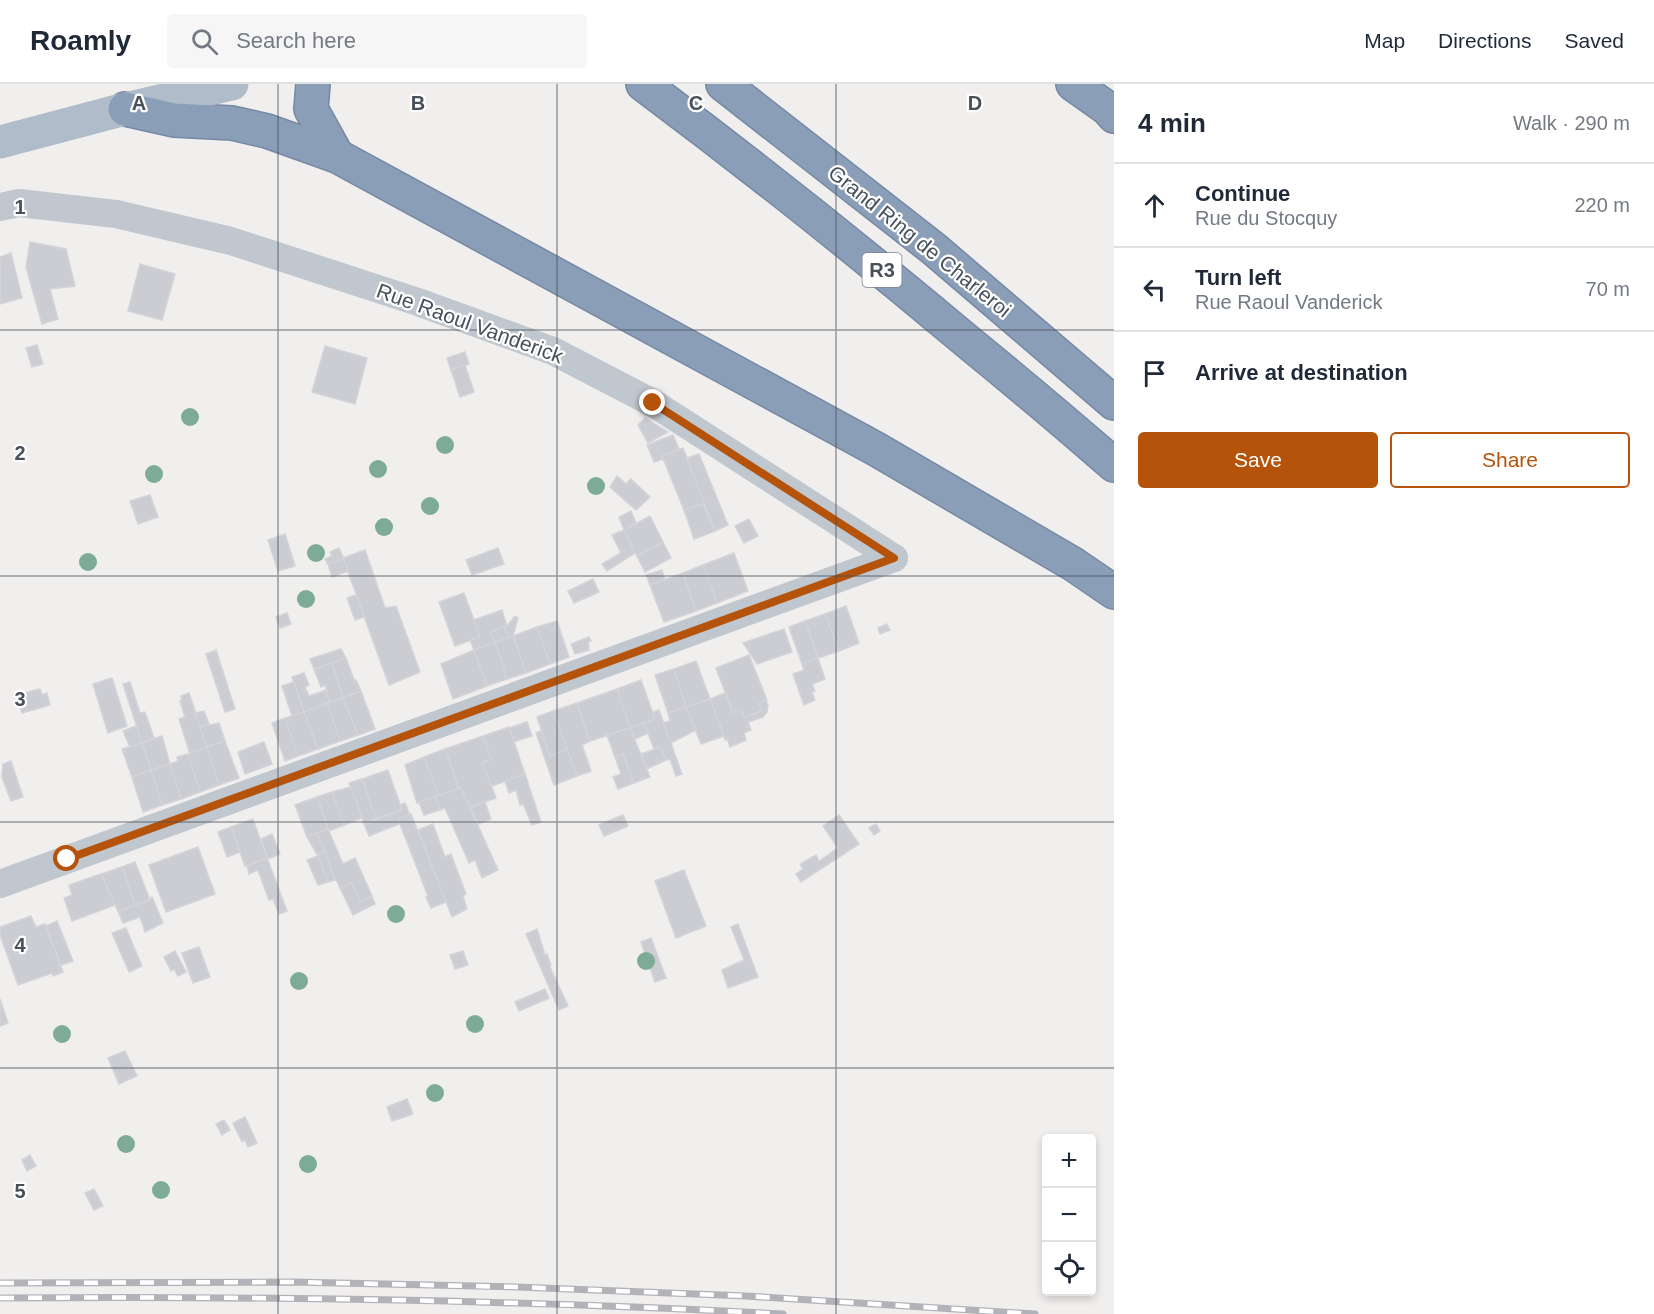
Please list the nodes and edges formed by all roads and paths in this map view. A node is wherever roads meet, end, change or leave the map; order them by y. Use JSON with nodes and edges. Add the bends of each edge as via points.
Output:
{"nodes":[{"id":1,"x":232,"y":84,"type":"edge"},
{"id":2,"x":313,"y":84,"type":"edge"},
{"id":3,"x":643,"y":84,"type":"edge"},
{"id":4,"x":723,"y":84,"type":"edge"},
{"id":5,"x":1073,"y":84,"type":"edge"},
{"id":6,"x":1108,"y":103,"type":"edge"},
{"id":7,"x":125,"y":109,"type":"junction"},
{"id":8,"x":0,"y":142,"type":"edge"},
{"id":9,"x":337,"y":156,"type":"junction"},
{"id":10,"x":0,"y":207,"type":"edge"},
{"id":11,"x":1114,"y":402,"type":"edge"},
{"id":12,"x":1114,"y":465,"type":"edge"},
{"id":13,"x":1114,"y":592,"type":"edge"},
{"id":14,"x":0,"y":884,"type":"edge"}],
"edges":[{"from":1,"to":7,"type":"main road"},
{"from":2,"to":9,"type":"highway","via":[[310,109]]},
{"from":3,"to":12,"type":"highway","number":"R3","via":[[896,282]]},
{"from":4,"to":11,"type":"highway","name":"Grand Ring de Charleroi","number":"R3","via":[[934,249]]},
{"from":5,"to":6,"type":"highway"},
{"from":7,"to":8,"type":"main road"},
{"from":7,"to":9,"type":"highway","via":[[174,120],[232,123]]},
{"from":9,"to":13,"type":"highway","via":[[876,449]]},
{"from":10,"to":14,"type":"street","name":"Rue Raoul Vanderick","via":[[20,203],[116,214],[231,241],[553,351],[653,403],[894,558]]}]}
